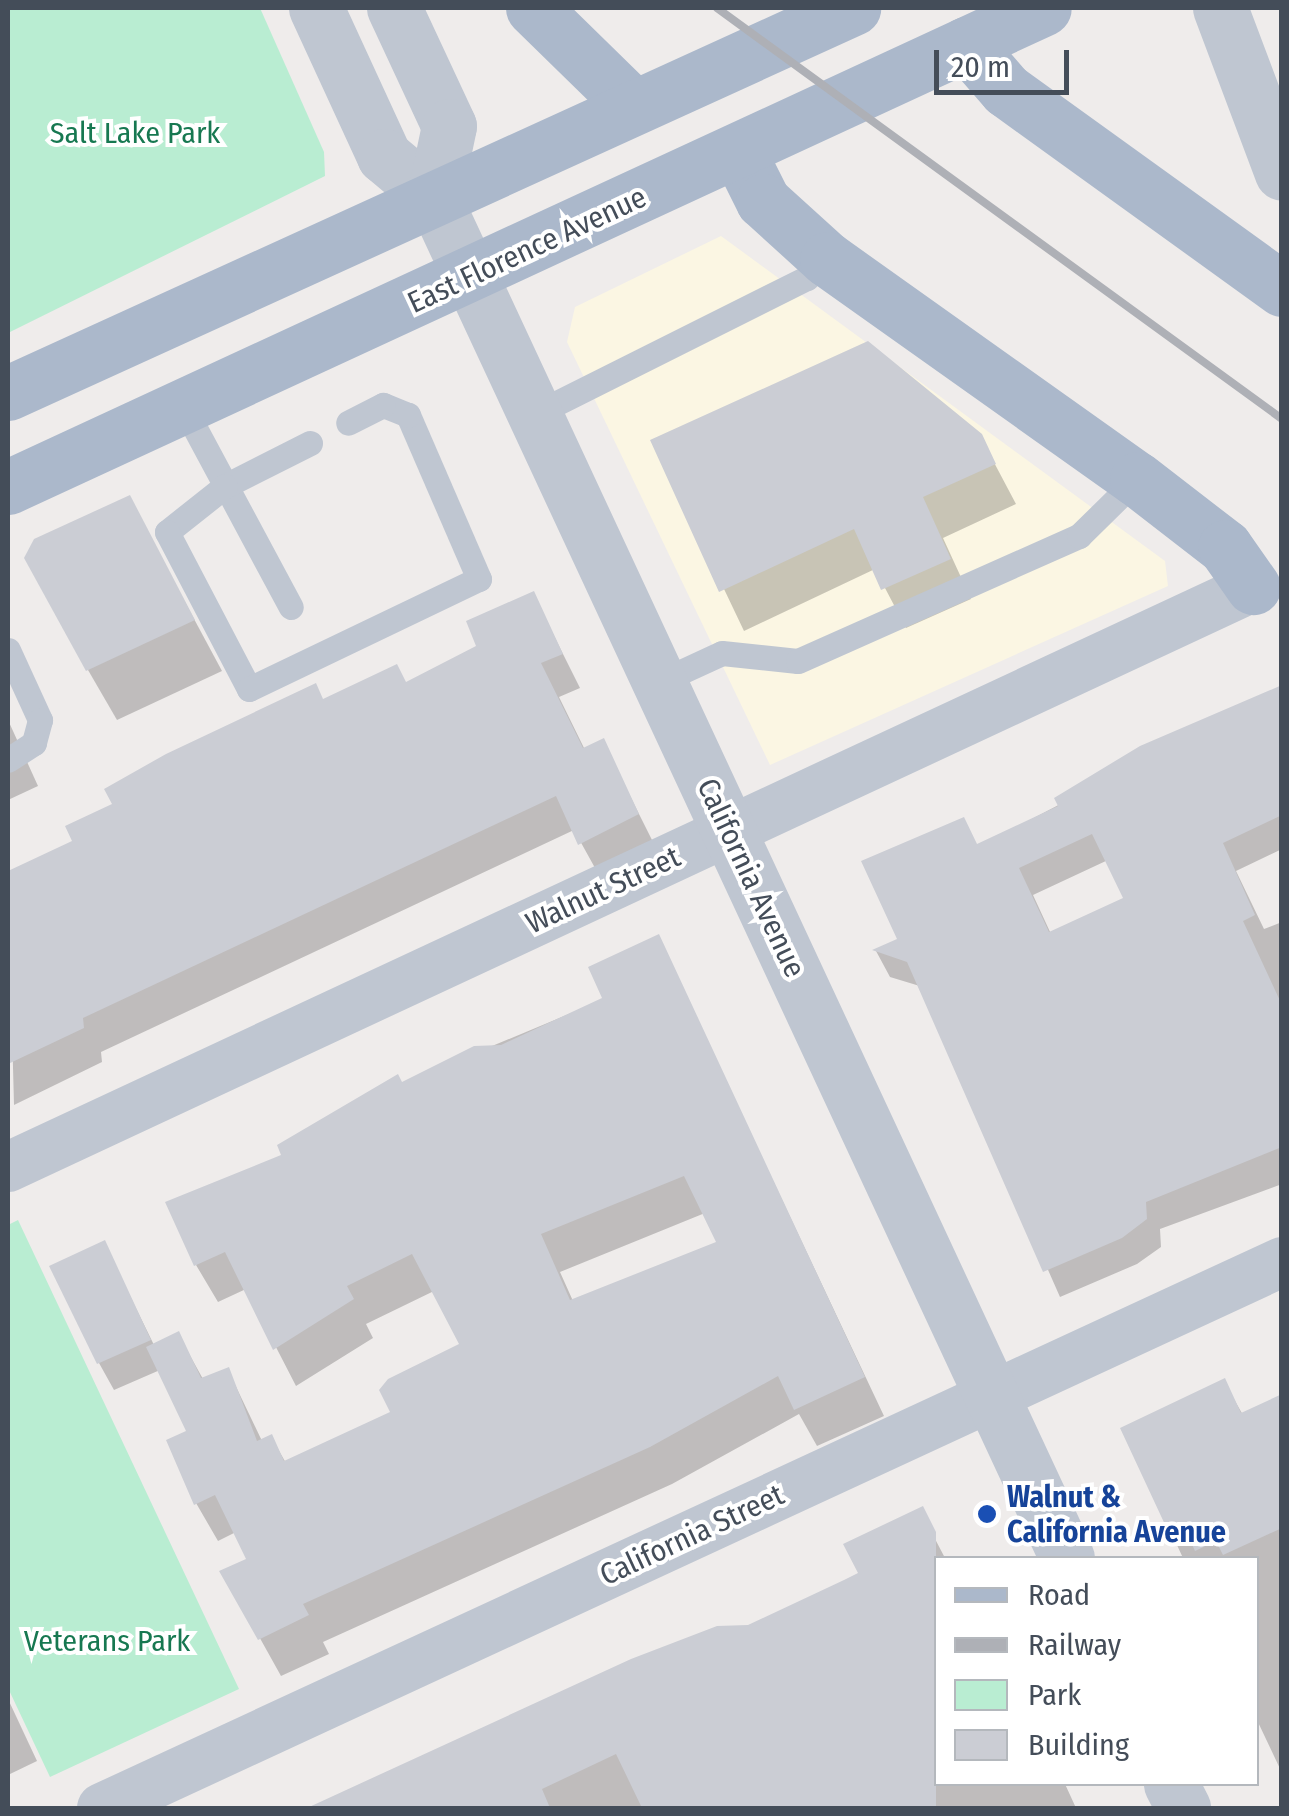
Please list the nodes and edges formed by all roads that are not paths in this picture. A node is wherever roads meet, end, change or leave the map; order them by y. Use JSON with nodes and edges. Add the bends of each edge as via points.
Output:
{"nodes":[{"id":1,"x":316,"y":8,"type":"edge"},
{"id":2,"x":394,"y":8,"type":"edge"},
{"id":3,"x":532,"y":8,"type":"edge"},
{"id":4,"x":1044,"y":8,"type":"edge"},
{"id":5,"x":1220,"y":8,"type":"edge"},
{"id":6,"x":835,"y":11,"type":"edge"},
{"id":7,"x":966,"y":44,"type":"junction"},
{"id":8,"x":633,"y":106,"type":"junction"},
{"id":9,"x":738,"y":152,"type":"junction"},
{"id":10,"x":1282,"y":173,"type":"edge"},
{"id":11,"x":434,"y":198,"type":"junction"},
{"id":12,"x":828,"y":259,"type":"junction"},
{"id":13,"x":471,"y":276,"type":"junction"},
{"id":14,"x":1282,"y":289,"type":"edge"},
{"id":15,"x":8,"y":393,"type":"edge"},
{"id":16,"x":183,"y":406,"type":"junction"},
{"id":17,"x":535,"y":414,"type":"junction"},
{"id":18,"x":348,"y":423,"type":"dead end"},
{"id":19,"x":310,"y":443,"type":"dead end"},
{"id":20,"x":1138,"y":480,"type":"junction"},
{"id":21,"x":224,"y":486,"type":"junction"},
{"id":22,"x":8,"y":487,"type":"edge"},
{"id":23,"x":1267,"y":584,"type":"edge"},
{"id":24,"x":291,"y":606,"type":"dead end"},
{"id":25,"x":8,"y":650,"type":"edge"},
{"id":26,"x":659,"y":682,"type":"junction"},
{"id":27,"x":8,"y":760,"type":"edge"},
{"id":28,"x":729,"y":831,"type":"junction"},
{"id":29,"x":8,"y":1166,"type":"edge"},
{"id":30,"x":1282,"y":1262,"type":"edge"},
{"id":31,"x":992,"y":1396,"type":"junction"},
{"id":32,"x":1066,"y":1556,"type":"edge"},
{"id":33,"x":102,"y":1808,"type":"edge"}],
"edges":[{"from":1,"to":11,"type":"street","via":[[384,156]]},
{"from":2,"to":11,"type":"street","via":[[450,126]]},
{"from":3,"to":8,"type":"main road"},
{"from":4,"to":7,"type":"main road","name":"East Florence Avenue"},
{"from":5,"to":10,"type":"street"},
{"from":6,"to":8,"type":"main road"},
{"from":7,"to":9,"type":"main road","name":"East Florence Avenue"},
{"from":7,"to":14,"type":"main road","via":[[1006,90]]},
{"from":8,"to":11,"type":"main road"},
{"from":9,"to":12,"type":"main road","via":[[763,201]]},
{"from":9,"to":13,"type":"main road","name":"East Florence Avenue"},
{"from":11,"to":13,"type":"street","name":"California Avenue"},
{"from":11,"to":15,"type":"main road"},
{"from":12,"to":17,"type":"lane","via":[[807,278]]},
{"from":12,"to":20,"type":"main road"},
{"from":13,"to":16,"type":"main road","name":"East Florence Avenue"},
{"from":13,"to":17,"type":"street","name":"California Avenue"},
{"from":16,"to":21,"type":"lane"},
{"from":16,"to":22,"type":"main road","name":"East Florence Avenue"},
{"from":17,"to":26,"type":"street","name":"California Avenue"},
{"from":18,"to":21,"type":"lane","via":[[382,404],[408,415],[479,579],[249,689],[167,532]]},
{"from":19,"to":21,"type":"lane"},
{"from":20,"to":23,"type":"main road"},
{"from":20,"to":26,"type":"lane","via":[[1079,536],[798,661],[722,653]]},
{"from":21,"to":24,"type":"lane"},
{"from":23,"to":28,"type":"street","name":"Walnut Street"},
{"from":25,"to":27,"type":"lane","via":[[40,720],[34,743]]},
{"from":26,"to":28,"type":"street","name":"California Avenue"},
{"from":28,"to":29,"type":"street","name":"Walnut Street"},
{"from":28,"to":31,"type":"street","name":"California Avenue"},
{"from":30,"to":31,"type":"street","name":"California Street"},
{"from":31,"to":32,"type":"street","name":"California Avenue"},
{"from":31,"to":33,"type":"street","name":"California Street"}]}
